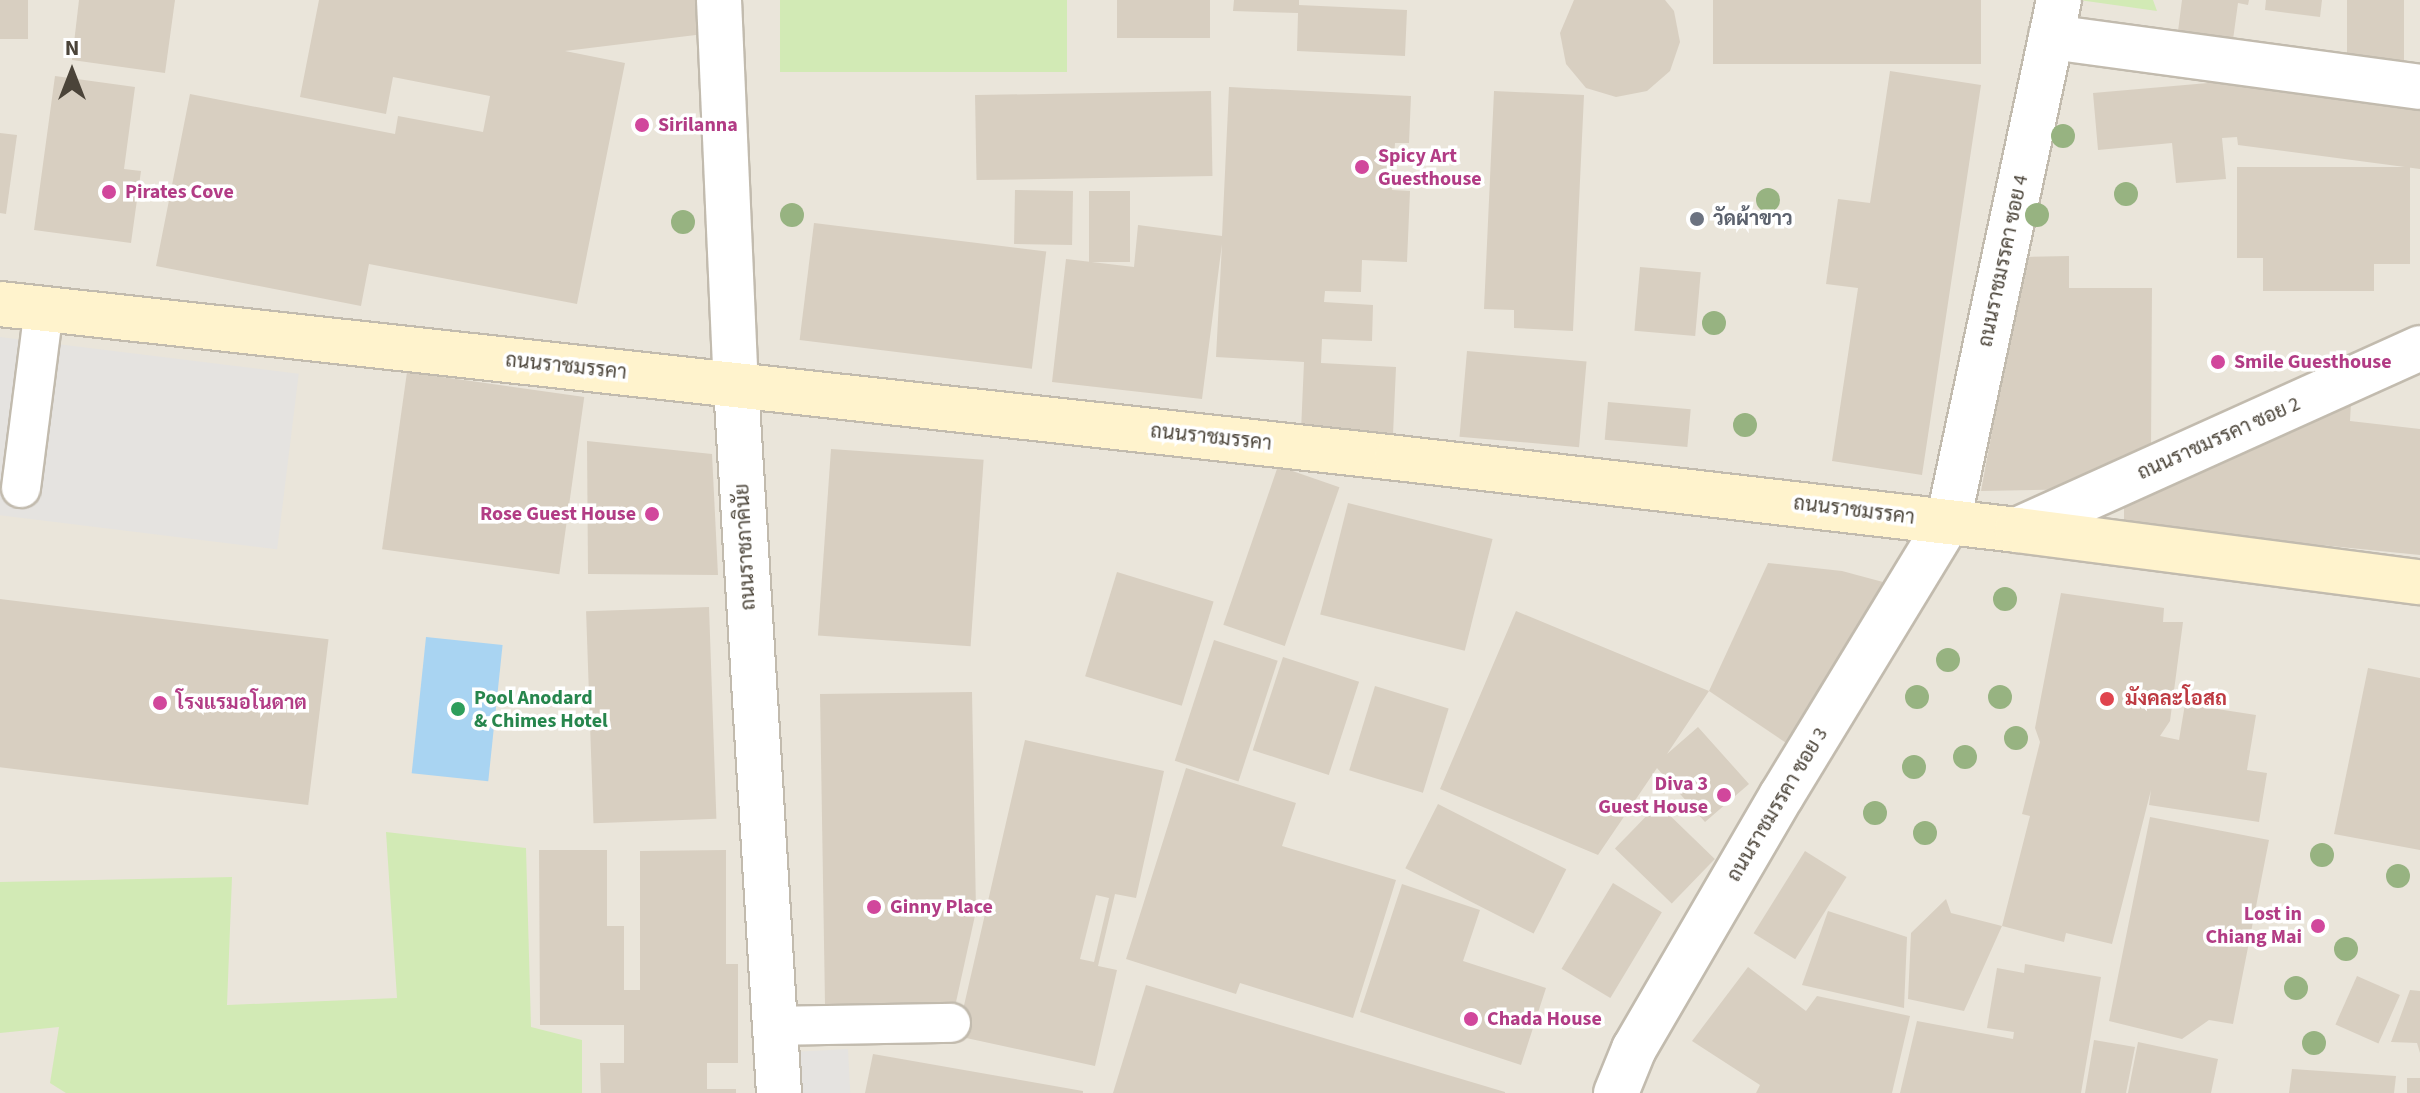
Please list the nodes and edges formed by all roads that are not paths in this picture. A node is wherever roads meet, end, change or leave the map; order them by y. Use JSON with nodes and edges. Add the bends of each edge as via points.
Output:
{"nodes":[{"id":1,"x":719,"y":0,"type":"edge"},
{"id":2,"x":2055,"y":19,"type":"edge"},
{"id":3,"x":2420,"y":87,"type":"edge"},
{"id":4,"x":0,"y":304,"type":"edge"},
{"id":5,"x":44,"y":309,"type":"junction"},
{"id":6,"x":2420,"y":348,"type":"edge"},
{"id":7,"x":736,"y":386,"type":"junction"},
{"id":8,"x":21,"y":488,"type":"dead end"},
{"id":9,"x":1948,"y":522,"type":"junction"},
{"id":10,"x":2017,"y":530,"type":"junction"},
{"id":11,"x":2420,"y":582,"type":"edge"},
{"id":12,"x":951,"y":1023,"type":"dead end"},
{"id":13,"x":774,"y":1026,"type":"junction"},
{"id":14,"x":779,"y":1093,"type":"edge"},
{"id":15,"x":1616,"y":1093,"type":"edge"}],
"edges":[{"from":1,"to":7,"type":"street","name":"ถนนราชภาคินัย"},
{"from":2,"to":3,"type":"street"},
{"from":2,"to":9,"type":"street","name":"ถนนราชมรรคา ซอย 4"},
{"from":4,"to":5,"type":"street","name":"ถนนราชมรรคา"},
{"from":5,"to":7,"type":"street","name":"ถนนราชมรรคา"},
{"from":5,"to":8,"type":"lane"},
{"from":6,"to":10,"type":"street","name":"ถนนราชมรรคา ซอย 2"},
{"from":7,"to":9,"type":"street","name":"ถนนราชมรรคา"},
{"from":7,"to":13,"type":"street","name":"ถนนราชภาคินัย"},
{"from":9,"to":10,"type":"street","name":"ถนนราชมรรคา"},
{"from":9,"to":15,"type":"street","name":"ถนนราชมรรคา ซอย 3","via":[[1634,1049]]},
{"from":10,"to":11,"type":"street","name":"ถนนราชมรรคา"},
{"from":12,"to":13,"type":"lane"},
{"from":13,"to":14,"type":"street","name":"ถนนราชภาคินัย"}]}
